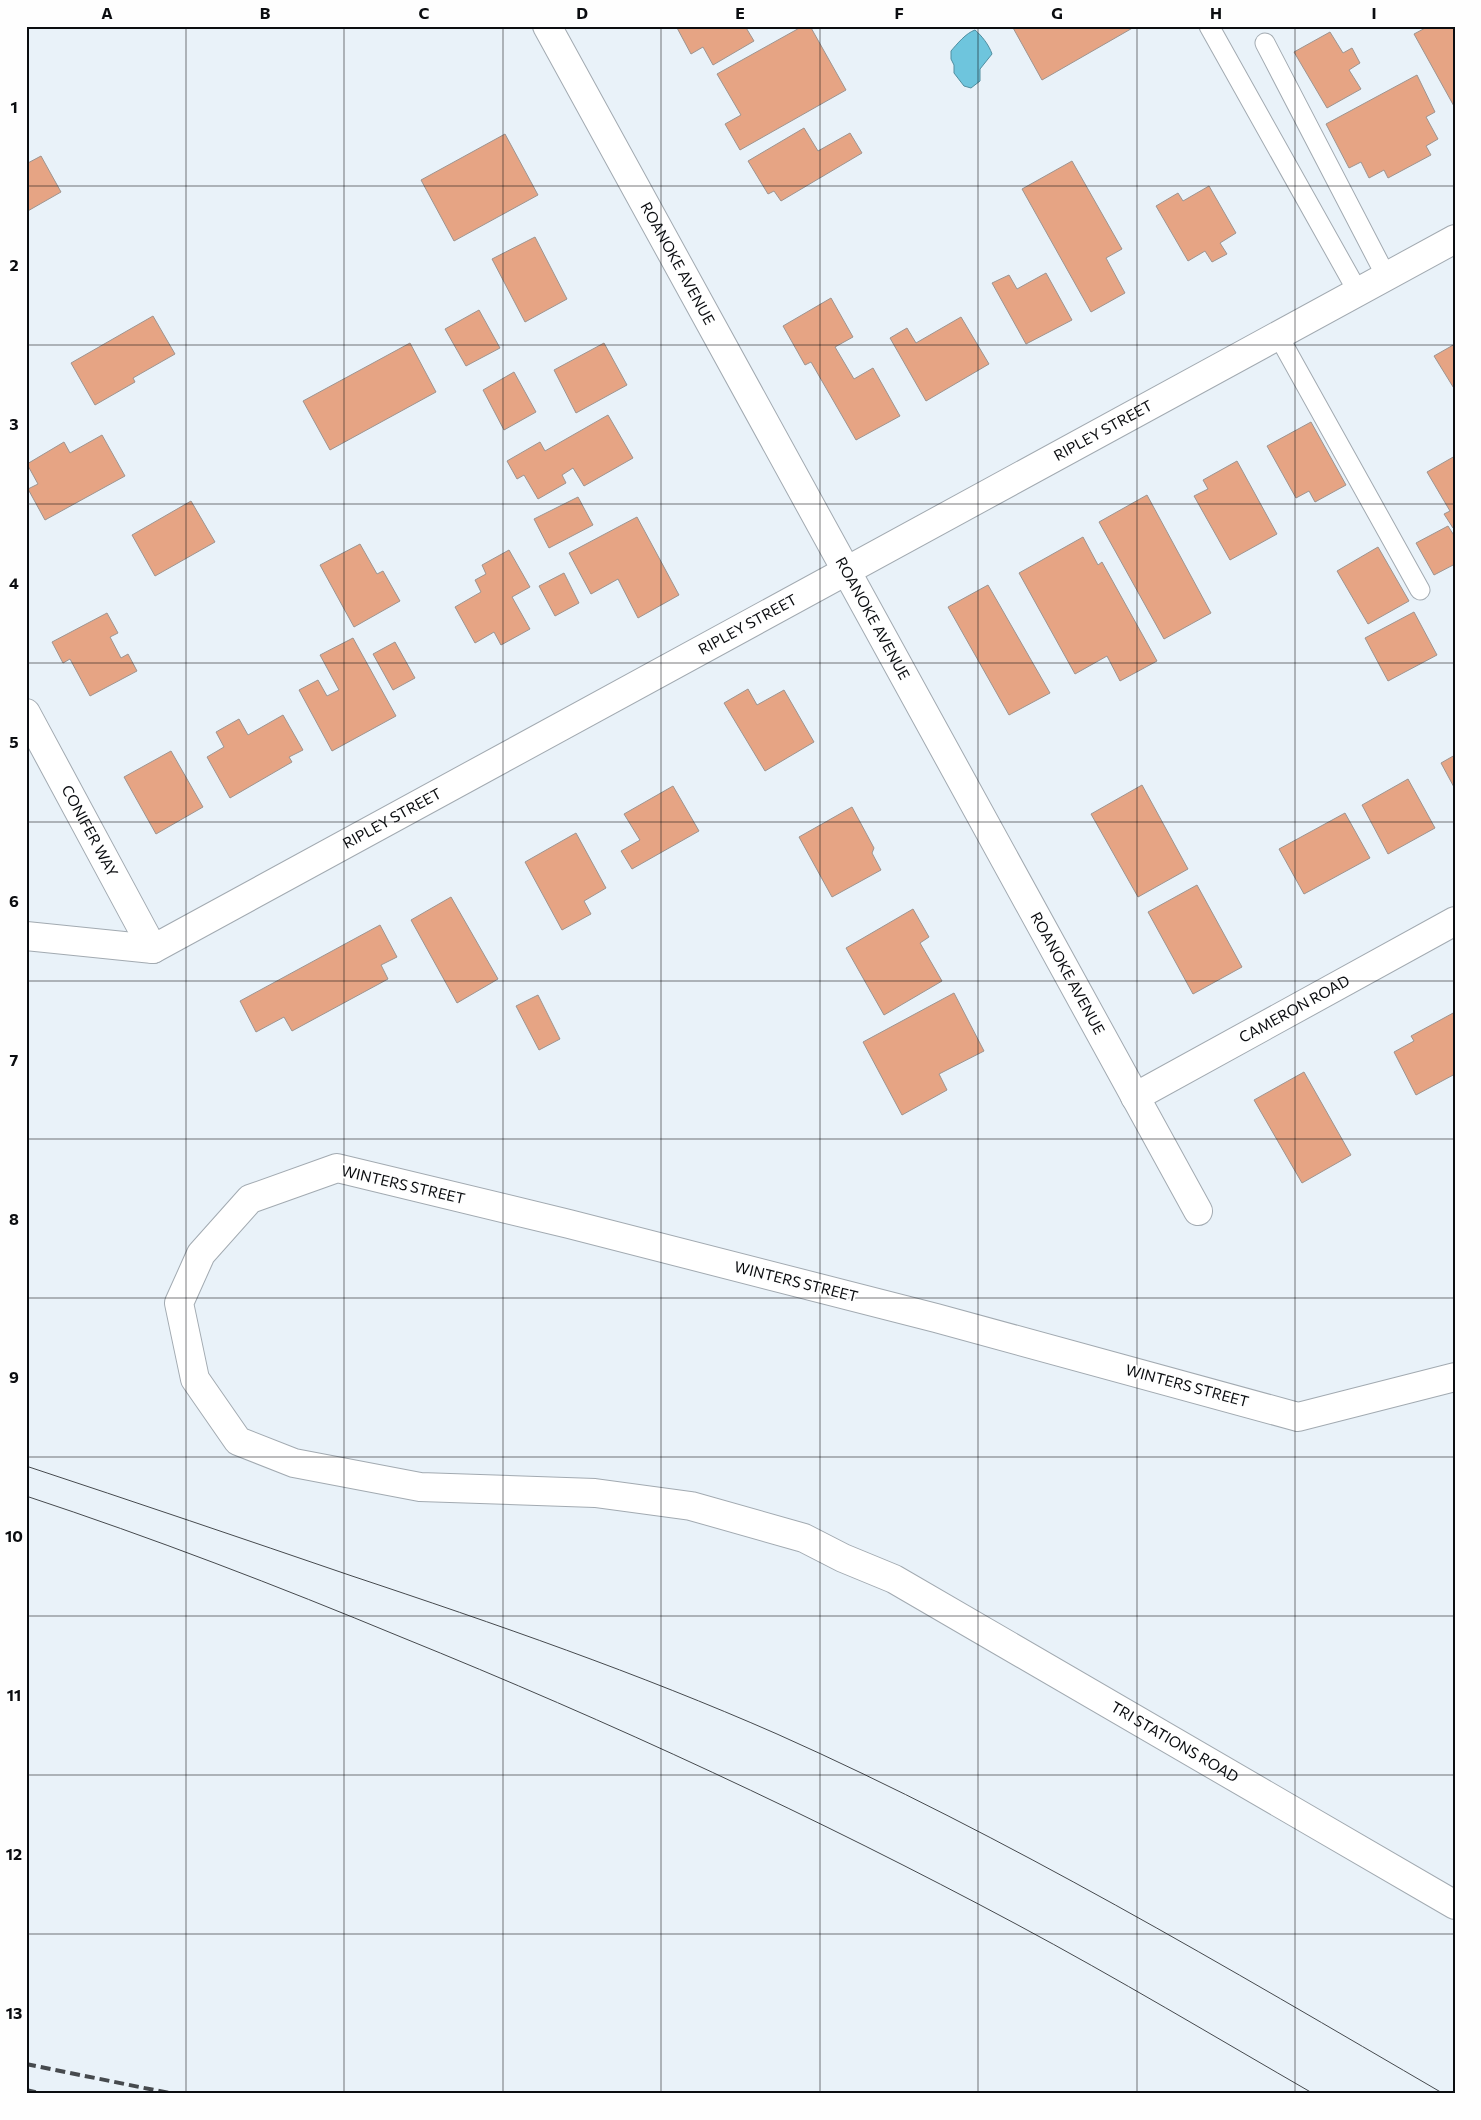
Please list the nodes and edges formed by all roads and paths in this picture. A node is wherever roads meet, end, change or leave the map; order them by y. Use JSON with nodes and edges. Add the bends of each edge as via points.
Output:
{"nodes":[{"id":1,"x":547,"y":26,"type":"edge"},
{"id":2,"x":1209,"y":26,"type":"edge"},
{"id":3,"x":1265,"y":43,"type":"dead end"},
{"id":4,"x":1455,"y":239,"type":"edge"},
{"id":5,"x":1386,"y":276,"type":"junction"},
{"id":6,"x":1358,"y":292,"type":"junction"},
{"id":7,"x":1278,"y":335,"type":"junction"},
{"id":8,"x":846,"y":571,"type":"junction"},
{"id":9,"x":1420,"y":590,"type":"dead end"},
{"id":10,"x":26,"y":713,"type":"edge"},
{"id":11,"x":1455,"y":921,"type":"edge"},
{"id":12,"x":26,"y":936,"type":"edge"},
{"id":13,"x":152,"y":949,"type":"junction"},
{"id":14,"x":1135,"y":1097,"type":"junction"},
{"id":15,"x":1198,"y":1211,"type":"dead end"},
{"id":16,"x":1455,"y":1377,"type":"edge"},
{"id":17,"x":894,"y":1579,"type":"joint"},
{"id":18,"x":1455,"y":1905,"type":"edge"}],
"edges":[{"from":1,"to":8,"type":"street","name":"ROANOKE AVENUE"},
{"from":2,"to":6,"type":"lane"},
{"from":3,"to":5,"type":"lane"},
{"from":4,"to":5,"type":"street","name":"RIPLEY STREET"},
{"from":5,"to":6,"type":"street","name":"RIPLEY STREET"},
{"from":6,"to":7,"type":"street","name":"RIPLEY STREET"},
{"from":7,"to":8,"type":"street","name":"RIPLEY STREET"},
{"from":7,"to":9,"type":"lane"},
{"from":8,"to":13,"type":"street","name":"RIPLEY STREET"},
{"from":8,"to":14,"type":"street","name":"ROANOKE AVENUE"},
{"from":10,"to":13,"type":"street","name":"CONIFER WAY"},
{"from":11,"to":14,"type":"street","name":"CAMERON ROAD"},
{"from":12,"to":13,"type":"street"},
{"from":14,"to":15,"type":"street","name":"ROANOKE AVENUE"},
{"from":16,"to":17,"type":"street","name":"WINTERS STREET","via":[[1298,1417],[872,1301],[337,1168],[250,1199],[201,1254],[179,1304],[196,1378],[238,1441],[294,1463],[420,1487],[595,1493],[691,1506],[804,1538]]},
{"from":17,"to":18,"type":"street","name":"TRI STATIONS ROAD"}]}
